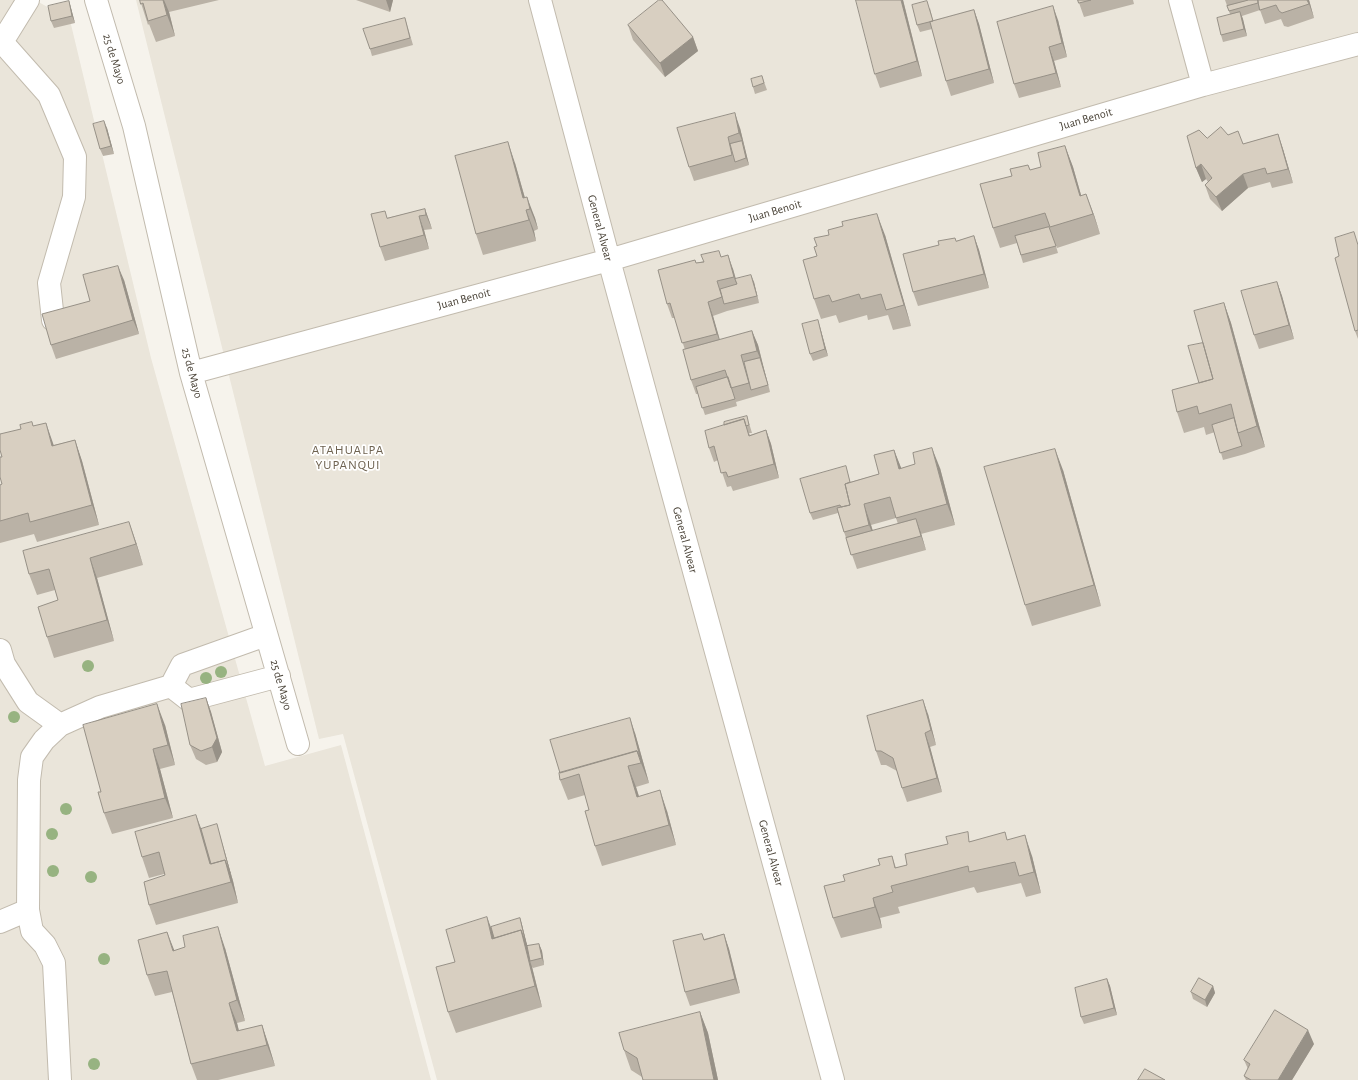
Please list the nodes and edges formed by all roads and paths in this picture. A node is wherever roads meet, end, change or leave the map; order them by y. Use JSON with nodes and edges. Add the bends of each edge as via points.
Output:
{"nodes":[{"id":1,"x":28,"y":0,"type":"edge"},
{"id":2,"x":96,"y":0,"type":"edge"},
{"id":3,"x":540,"y":0,"type":"edge"},
{"id":4,"x":1180,"y":0,"type":"edge"},
{"id":5,"x":1,"y":42,"type":"edge"},
{"id":6,"x":1358,"y":44,"type":"edge"},
{"id":7,"x":1203,"y":85,"type":"junction"},
{"id":8,"x":609,"y":260,"type":"junction"},
{"id":9,"x":53,"y":320,"type":"edge"},
{"id":10,"x":191,"y":373,"type":"junction"},
{"id":11,"x":266,"y":635,"type":"junction"},
{"id":12,"x":0,"y":650,"type":"edge"},
{"id":13,"x":279,"y":676,"type":"junction"},
{"id":14,"x":171,"y":686,"type":"junction"},
{"id":15,"x":60,"y":725,"type":"junction"},
{"id":16,"x":298,"y":744,"type":"dead end"},
{"id":17,"x":28,"y":910,"type":"junction"},
{"id":18,"x":0,"y":922,"type":"edge"},
{"id":19,"x":60,"y":1080,"type":"edge"},
{"id":20,"x":833,"y":1080,"type":"edge"}],
"edges":[{"from":1,"to":5,"type":"street"},
{"from":2,"to":10,"type":"street","name":"25 de Mayo","via":[[134,126]]},
{"from":3,"to":8,"type":"street","name":"General Alvear"},
{"from":4,"to":7,"type":"street"},
{"from":5,"to":9,"type":"street","via":[[49,95],[75,157],[74,197],[49,283]]},
{"from":6,"to":7,"type":"street","name":"Juan Benoit"},
{"from":7,"to":8,"type":"street","name":"Juan Benoit"},
{"from":8,"to":10,"type":"street","name":"Juan Benoit"},
{"from":8,"to":20,"type":"street","name":"General Alvear"},
{"from":10,"to":11,"type":"street","name":"25 de Mayo"},
{"from":11,"to":13,"type":"street","name":"25 de Mayo"},
{"from":11,"to":14,"type":"street","via":[[182,665]]},
{"from":12,"to":15,"type":"street","via":[[4,664],[28,702]]},
{"from":13,"to":14,"type":"street","via":[[189,700]]},
{"from":13,"to":16,"type":"street","name":"25 de Mayo"},
{"from":14,"to":15,"type":"street","via":[[100,707]]},
{"from":15,"to":17,"type":"street","via":[[44,740],[32,757],[29,780]]},
{"from":17,"to":18,"type":"street"},
{"from":17,"to":19,"type":"street","via":[[32,931],[45,945],[54,963]]}]}
